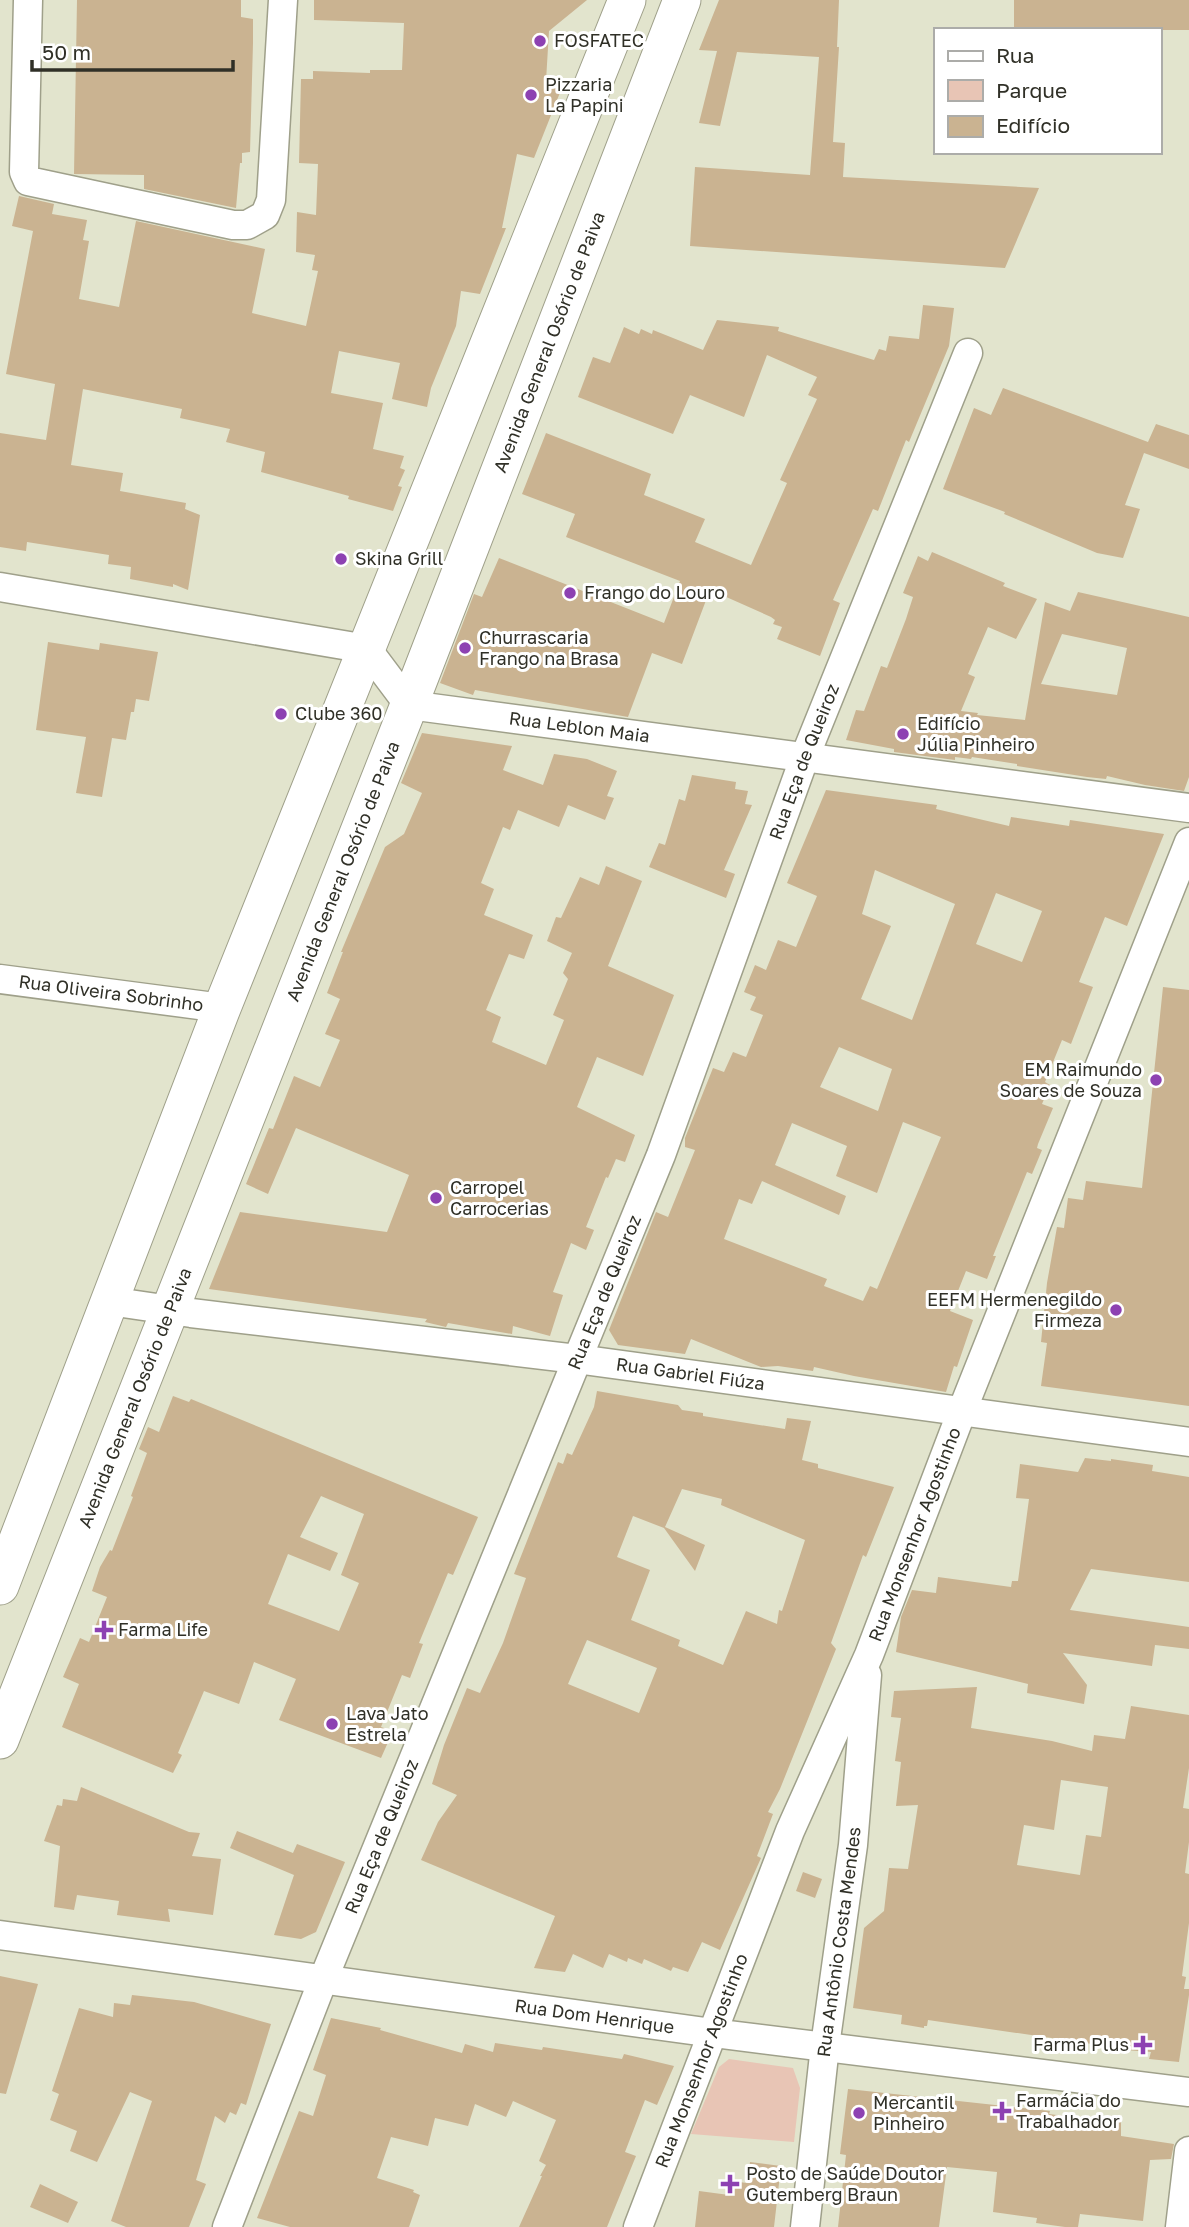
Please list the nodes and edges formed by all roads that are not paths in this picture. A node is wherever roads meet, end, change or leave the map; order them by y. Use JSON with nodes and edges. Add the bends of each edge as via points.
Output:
{"nodes":[{"id":1,"x":28,"y":0,"type":"edge"},
{"id":2,"x":283,"y":0,"type":"edge"},
{"id":3,"x":627,"y":0,"type":"edge"},
{"id":4,"x":682,"y":0,"type":"edge"},
{"id":5,"x":577,"y":125,"type":"junction"},
{"id":6,"x":628,"y":140,"type":"junction"},
{"id":7,"x":968,"y":353,"type":"dead end"},
{"id":8,"x":0,"y":587,"type":"edge"},
{"id":9,"x":367,"y":649,"type":"junction"},
{"id":10,"x":409,"y":705,"type":"junction"},
{"id":11,"x":804,"y":759,"type":"junction"},
{"id":12,"x":1189,"y":808,"type":"edge"},
{"id":13,"x":1189,"y":842,"type":"edge"},
{"id":14,"x":0,"y":979,"type":"edge"},
{"id":15,"x":222,"y":1008,"type":"junction"},
{"id":16,"x":110,"y":1301,"type":"junction"},
{"id":17,"x":169,"y":1310,"type":"junction"},
{"id":18,"x":577,"y":1359,"type":"junction"},
{"id":19,"x":962,"y":1411,"type":"junction"},
{"id":20,"x":1189,"y":1442,"type":"edge"},
{"id":21,"x":0,"y":1586,"type":"edge"},
{"id":22,"x":869,"y":1655,"type":"junction"},
{"id":23,"x":0,"y":1740,"type":"edge"},
{"id":24,"x":0,"y":1934,"type":"edge"},
{"id":25,"x":323,"y":1980,"type":"junction"},
{"id":26,"x":713,"y":2033,"type":"junction"},
{"id":27,"x":825,"y":2046,"type":"junction"},
{"id":28,"x":1189,"y":2092,"type":"edge"},
{"id":29,"x":1189,"y":2151,"type":"edge"},
{"id":30,"x":228,"y":2227,"type":"edge"},
{"id":31,"x":638,"y":2227,"type":"edge"},
{"id":32,"x":805,"y":2227,"type":"edge"},
{"id":33,"x":1180,"y":2227,"type":"edge"}],
"edges":[{"from":1,"to":2,"type":"street","via":[[24,172],[28,181],[233,225],[247,225],[265,215],[271,200]]},
{"from":3,"to":5,"type":"main road"},
{"from":4,"to":6,"type":"main road","name":"Avenida General Osório de Paiva"},
{"from":5,"to":6,"type":"main road"},
{"from":5,"to":9,"type":"main road"},
{"from":6,"to":10,"type":"main road","name":"Avenida General Osório de Paiva"},
{"from":7,"to":11,"type":"street","name":"Rua Eça de Queiroz"},
{"from":8,"to":9,"type":"street"},
{"from":9,"to":10,"type":"street"},
{"from":9,"to":15,"type":"main road"},
{"from":10,"to":11,"type":"street","name":"Rua Leblon Maia"},
{"from":10,"to":17,"type":"main road","name":"Avenida General Osório de Paiva"},
{"from":11,"to":12,"type":"street","name":"Rua Leblon Maia"},
{"from":11,"to":18,"type":"street","name":"Rua Eça de Queiroz","via":[[661,1155]]},
{"from":13,"to":19,"type":"street","name":"Rua Monsenhor Agostinho"},
{"from":14,"to":15,"type":"street","name":"Rua Oliveira Sobrinho"},
{"from":15,"to":16,"type":"main road"},
{"from":16,"to":17,"type":"street","name":"Rua Gabriel Fiúza"},
{"from":16,"to":21,"type":"main road"},
{"from":17,"to":18,"type":"street","name":"Rua Gabriel Fiúza"},
{"from":17,"to":23,"type":"main road","name":"Avenida General Osório de Paiva"},
{"from":18,"to":19,"type":"street","name":"Rua Gabriel Fiúza"},
{"from":18,"to":25,"type":"street","name":"Rua Eça de Queiroz"},
{"from":19,"to":20,"type":"street","name":"Rua Gabriel Fiúza"},
{"from":19,"to":22,"type":"street","name":"Rua Monsenhor Agostinho"},
{"from":22,"to":26,"type":"street","name":"Rua Monsenhor Agostinho","via":[[790,1831]]},
{"from":22,"to":27,"type":"street","name":"Rua Antônio Costa Mendes","via":[[853,1845]]},
{"from":24,"to":25,"type":"street","name":"Rua Dom Henrique"},
{"from":25,"to":26,"type":"street","name":"Rua Dom Henrique"},
{"from":25,"to":30,"type":"street","name":"Rua Eça de Queiroz"},
{"from":26,"to":27,"type":"street","name":"Rua Dom Henrique"},
{"from":26,"to":31,"type":"street","name":"Rua Monsenhor Agostinho"},
{"from":27,"to":28,"type":"street","name":"Rua Dom Henrique"},
{"from":27,"to":32,"type":"street","name":"Rua Antônio Costa Mendes"},
{"from":29,"to":33,"type":"street"}]}
